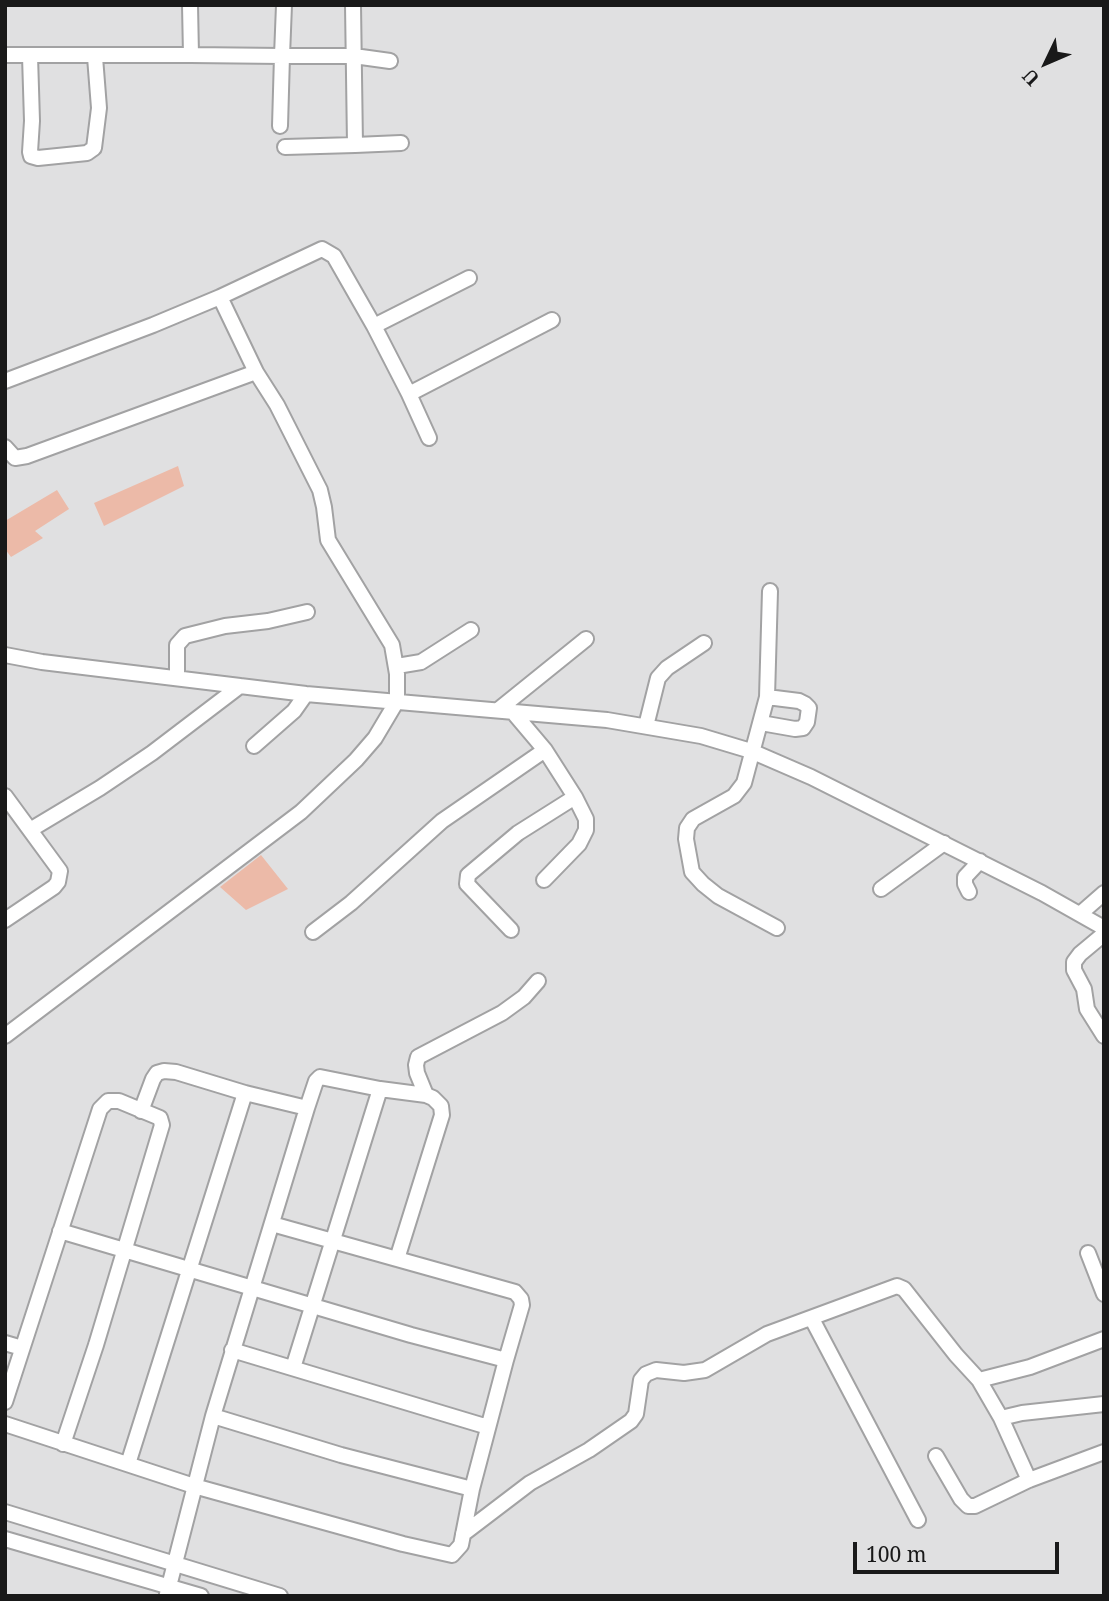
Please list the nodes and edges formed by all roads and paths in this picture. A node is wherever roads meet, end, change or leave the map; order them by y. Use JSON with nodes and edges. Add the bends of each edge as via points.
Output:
{"nodes":[{"id":1,"x":190,"y":5,"type":"edge"},
{"id":2,"x":284,"y":5,"type":"edge"},
{"id":3,"x":353,"y":5,"type":"edge"},
{"id":4,"x":5,"y":55,"type":"edge"},
{"id":5,"x":191,"y":55,"type":"junction"},
{"id":6,"x":30,"y":56,"type":"junction"},
{"id":7,"x":354,"y":56,"type":"junction"},
{"id":8,"x":95,"y":57,"type":"junction"},
{"id":9,"x":282,"y":57,"type":"junction"},
{"id":10,"x":390,"y":61,"type":"dead end"},
{"id":11,"x":280,"y":126,"type":"dead end"},
{"id":12,"x":401,"y":143,"type":"dead end"},
{"id":13,"x":355,"y":145,"type":"junction"},
{"id":14,"x":285,"y":147,"type":"dead end"},
{"id":15,"x":469,"y":278,"type":"dead end"},
{"id":16,"x":220,"y":297,"type":"junction"},
{"id":17,"x":552,"y":320,"type":"dead end"},
{"id":18,"x":374,"y":326,"type":"junction"},
{"id":19,"x":256,"y":372,"type":"junction"},
{"id":20,"x":5,"y":381,"type":"edge"},
{"id":21,"x":409,"y":394,"type":"junction"},
{"id":22,"x":429,"y":438,"type":"dead end"},
{"id":23,"x":5,"y":447,"type":"edge"},
{"id":24,"x":770,"y":591,"type":"dead end"},
{"id":25,"x":307,"y":612,"type":"dead end"},
{"id":26,"x":471,"y":630,"type":"dead end"},
{"id":27,"x":586,"y":639,"type":"dead end"},
{"id":28,"x":704,"y":643,"type":"dead end"},
{"id":29,"x":5,"y":655,"type":"edge"},
{"id":30,"x":397,"y":666,"type":"junction"},
{"id":31,"x":177,"y":678,"type":"junction"},
{"id":32,"x":240,"y":686,"type":"junction"},
{"id":33,"x":306,"y":694,"type":"junction"},
{"id":34,"x":767,"y":696,"type":"junction"},
{"id":35,"x":397,"y":701,"type":"junction"},
{"id":36,"x":505,"y":711,"type":"junction"},
{"id":37,"x":761,"y":723,"type":"junction"},
{"id":38,"x":646,"y":726,"type":"junction"},
{"id":39,"x":254,"y":746,"type":"dead end"},
{"id":40,"x":545,"y":750,"type":"junction"},
{"id":41,"x":751,"y":751,"type":"junction"},
{"id":42,"x":5,"y":796,"type":"edge"},
{"id":43,"x":575,"y":797,"type":"junction"},
{"id":44,"x":30,"y":830,"type":"junction"},
{"id":45,"x":944,"y":844,"type":"junction"},
{"id":46,"x":980,"y":861,"type":"junction"},
{"id":47,"x":544,"y":880,"type":"dead end"},
{"id":48,"x":881,"y":888,"type":"dead end"},
{"id":49,"x":969,"y":892,"type":"dead end"},
{"id":50,"x":1104,"y":893,"type":"edge"},
{"id":51,"x":1080,"y":914,"type":"junction"},
{"id":52,"x":5,"y":920,"type":"edge"},
{"id":53,"x":777,"y":928,"type":"dead end"},
{"id":54,"x":1104,"y":928,"type":"edge"},
{"id":55,"x":511,"y":930,"type":"dead end"},
{"id":56,"x":313,"y":932,"type":"dead end"},
{"id":57,"x":1104,"y":934,"type":"edge"},
{"id":58,"x":538,"y":981,"type":"dead end"},
{"id":59,"x":5,"y":1036,"type":"edge"},
{"id":60,"x":1104,"y":1036,"type":"edge"},
{"id":61,"x":380,"y":1089,"type":"junction"},
{"id":62,"x":245,"y":1093,"type":"junction"},
{"id":63,"x":426,"y":1095,"type":"junction"},
{"id":64,"x":307,"y":1108,"type":"junction"},
{"id":65,"x":141,"y":1111,"type":"junction"},
{"id":66,"x":272,"y":1224,"type":"junction"},
{"id":67,"x":60,"y":1231,"type":"junction"},
{"id":68,"x":333,"y":1241,"type":"junction"},
{"id":69,"x":123,"y":1250,"type":"junction"},
{"id":70,"x":1088,"y":1253,"type":"dead end"},
{"id":71,"x":397,"y":1259,"type":"junction"},
{"id":72,"x":190,"y":1269,"type":"junction"},
{"id":73,"x":250,"y":1287,"type":"junction"},
{"id":74,"x":1104,"y":1294,"type":"edge"},
{"id":75,"x":314,"y":1307,"type":"junction"},
{"id":76,"x":812,"y":1319,"type":"junction"},
{"id":77,"x":1104,"y":1339,"type":"edge"},
{"id":78,"x":5,"y":1343,"type":"edge"},
{"id":79,"x":22,"y":1348,"type":"junction"},
{"id":80,"x":232,"y":1350,"type":"junction"},
{"id":81,"x":506,"y":1360,"type":"junction"},
{"id":82,"x":293,"y":1368,"type":"junction"},
{"id":83,"x":979,"y":1380,"type":"junction"},
{"id":84,"x":5,"y":1402,"type":"edge"},
{"id":85,"x":1104,"y":1404,"type":"edge"},
{"id":86,"x":213,"y":1416,"type":"junction"},
{"id":87,"x":1001,"y":1418,"type":"junction"},
{"id":88,"x":5,"y":1424,"type":"edge"},
{"id":89,"x":488,"y":1427,"type":"junction"},
{"id":90,"x":63,"y":1444,"type":"junction"},
{"id":91,"x":1104,"y":1452,"type":"edge"},
{"id":92,"x":936,"y":1456,"type":"dead end"},
{"id":93,"x":128,"y":1464,"type":"junction"},
{"id":94,"x":1028,"y":1480,"type":"junction"},
{"id":95,"x":194,"y":1486,"type":"junction"},
{"id":96,"x":472,"y":1489,"type":"junction"},
{"id":97,"x":5,"y":1512,"type":"edge"},
{"id":98,"x":918,"y":1520,"type":"dead end"},
{"id":99,"x":463,"y":1534,"type":"junction"},
{"id":100,"x":5,"y":1539,"type":"edge"},
{"id":101,"x":176,"y":1566,"type":"junction"},
{"id":102,"x":168,"y":1591,"type":"edge"},
{"id":103,"x":201,"y":1596,"type":"edge"},
{"id":104,"x":281,"y":1596,"type":"edge"}],
"edges":[{"from":1,"to":5,"type":"street"},
{"from":2,"to":9,"type":"street"},
{"from":3,"to":7,"type":"street"},
{"from":4,"to":6,"type":"street"},
{"from":5,"to":8,"type":"street"},
{"from":5,"to":9,"type":"street"},
{"from":6,"to":8,"type":"street"},
{"from":6,"to":8,"type":"street","via":[[30,152],[38,158],[87,153],[94,148],[99,108]]},
{"from":7,"to":9,"type":"street"},
{"from":7,"to":10,"type":"street"},
{"from":7,"to":13,"type":"street"},
{"from":9,"to":11,"type":"street"},
{"from":12,"to":13,"type":"street"},
{"from":13,"to":14,"type":"street"},
{"from":15,"to":18,"type":"street"},
{"from":16,"to":18,"type":"street","via":[[322,249],[334,256]]},
{"from":16,"to":19,"type":"street"},
{"from":16,"to":20,"type":"street"},
{"from":17,"to":21,"type":"street"},
{"from":18,"to":21,"type":"street"},
{"from":19,"to":23,"type":"street","via":[[27,456],[15,458]]},
{"from":19,"to":30,"type":"street","via":[[320,490],[328,540],[392,645]]},
{"from":21,"to":22,"type":"street"},
{"from":24,"to":34,"type":"street"},
{"from":25,"to":31,"type":"street","via":[[185,636],[177,645]]},
{"from":26,"to":30,"type":"street","via":[[421,662]]},
{"from":27,"to":36,"type":"street"},
{"from":28,"to":38,"type":"street","via":[[658,678]]},
{"from":29,"to":31,"type":"street"},
{"from":30,"to":35,"type":"street"},
{"from":31,"to":32,"type":"street"},
{"from":32,"to":33,"type":"street"},
{"from":32,"to":44,"type":"street","via":[[152,753]]},
{"from":33,"to":35,"type":"street"},
{"from":33,"to":39,"type":"street"},
{"from":34,"to":37,"type":"street"},
{"from":34,"to":37,"type":"street","via":[[805,704],[809,708],[807,722],[795,729]]},
{"from":35,"to":36,"type":"street"},
{"from":35,"to":59,"type":"street","via":[[356,760],[301,811]]},
{"from":36,"to":38,"type":"street"},
{"from":36,"to":40,"type":"street"},
{"from":37,"to":41,"type":"street"},
{"from":38,"to":41,"type":"street"},
{"from":40,"to":43,"type":"street"},
{"from":40,"to":56,"type":"street","via":[[442,821]]},
{"from":41,"to":45,"type":"street","via":[[811,776]]},
{"from":41,"to":53,"type":"street","via":[[740,791],[702,812],[687,828],[688,856],[692,872],[718,896]]},
{"from":42,"to":44,"type":"street"},
{"from":43,"to":47,"type":"street","via":[[586,830],[570,855]]},
{"from":43,"to":55,"type":"street","via":[[518,833],[468,875],[467,884]]},
{"from":44,"to":52,"type":"street","via":[[49,853],[60,877],[54,887]]},
{"from":45,"to":46,"type":"street"},
{"from":45,"to":48,"type":"street"},
{"from":46,"to":49,"type":"street","via":[[965,877]]},
{"from":46,"to":51,"type":"street"},
{"from":50,"to":51,"type":"street"},
{"from":51,"to":54,"type":"street"},
{"from":57,"to":60,"type":"street","via":[[1080,954],[1074,970],[1087,1009]]},
{"from":58,"to":63,"type":"street","via":[[502,1013],[418,1057],[415,1065]]},
{"from":61,"to":63,"type":"street"},
{"from":61,"to":64,"type":"street","via":[[320,1077]]},
{"from":61,"to":68,"type":"street"},
{"from":62,"to":64,"type":"street"},
{"from":62,"to":65,"type":"street","via":[[164,1071],[153,1079]]},
{"from":62,"to":72,"type":"street"},
{"from":63,"to":71,"type":"street","via":[[441,1106],[442,1115]]},
{"from":64,"to":66,"type":"street"},
{"from":65,"to":67,"type":"street","via":[[119,1101],[108,1101],[100,1109]]},
{"from":65,"to":69,"type":"street","via":[[160,1118],[162,1125]]},
{"from":66,"to":68,"type":"street"},
{"from":66,"to":73,"type":"street"},
{"from":67,"to":69,"type":"street"},
{"from":67,"to":79,"type":"street"},
{"from":68,"to":71,"type":"street"},
{"from":68,"to":75,"type":"street"},
{"from":69,"to":72,"type":"street"},
{"from":69,"to":90,"type":"street"},
{"from":70,"to":74,"type":"street"},
{"from":71,"to":81,"type":"street","via":[[515,1292],[522,1305]]},
{"from":72,"to":73,"type":"street"},
{"from":72,"to":93,"type":"street"},
{"from":73,"to":75,"type":"street"},
{"from":73,"to":80,"type":"street"},
{"from":75,"to":81,"type":"street"},
{"from":75,"to":82,"type":"street"},
{"from":76,"to":83,"type":"street","via":[[897,1286]]},
{"from":76,"to":98,"type":"street"},
{"from":76,"to":99,"type":"street","via":[[767,1334],[705,1370],[646,1374],[631,1421],[530,1483]]},
{"from":77,"to":83,"type":"street","via":[[1030,1367]]},
{"from":78,"to":79,"type":"street"},
{"from":79,"to":84,"type":"street"},
{"from":80,"to":82,"type":"street"},
{"from":80,"to":86,"type":"street"},
{"from":81,"to":89,"type":"street"},
{"from":82,"to":89,"type":"street"},
{"from":83,"to":87,"type":"street"},
{"from":85,"to":87,"type":"street"},
{"from":86,"to":95,"type":"street"},
{"from":86,"to":96,"type":"street"},
{"from":87,"to":94,"type":"street"},
{"from":88,"to":90,"type":"street"},
{"from":89,"to":96,"type":"street"},
{"from":90,"to":93,"type":"street"},
{"from":91,"to":94,"type":"street"},
{"from":92,"to":94,"type":"street","via":[[968,1506]]},
{"from":93,"to":95,"type":"street"},
{"from":95,"to":99,"type":"street","via":[[443,1554],[456,1552]]},
{"from":95,"to":101,"type":"street"},
{"from":96,"to":99,"type":"street"},
{"from":97,"to":101,"type":"street"},
{"from":100,"to":102,"type":"street"},
{"from":101,"to":102,"type":"street"},
{"from":101,"to":104,"type":"street"},
{"from":102,"to":103,"type":"street"}]}
